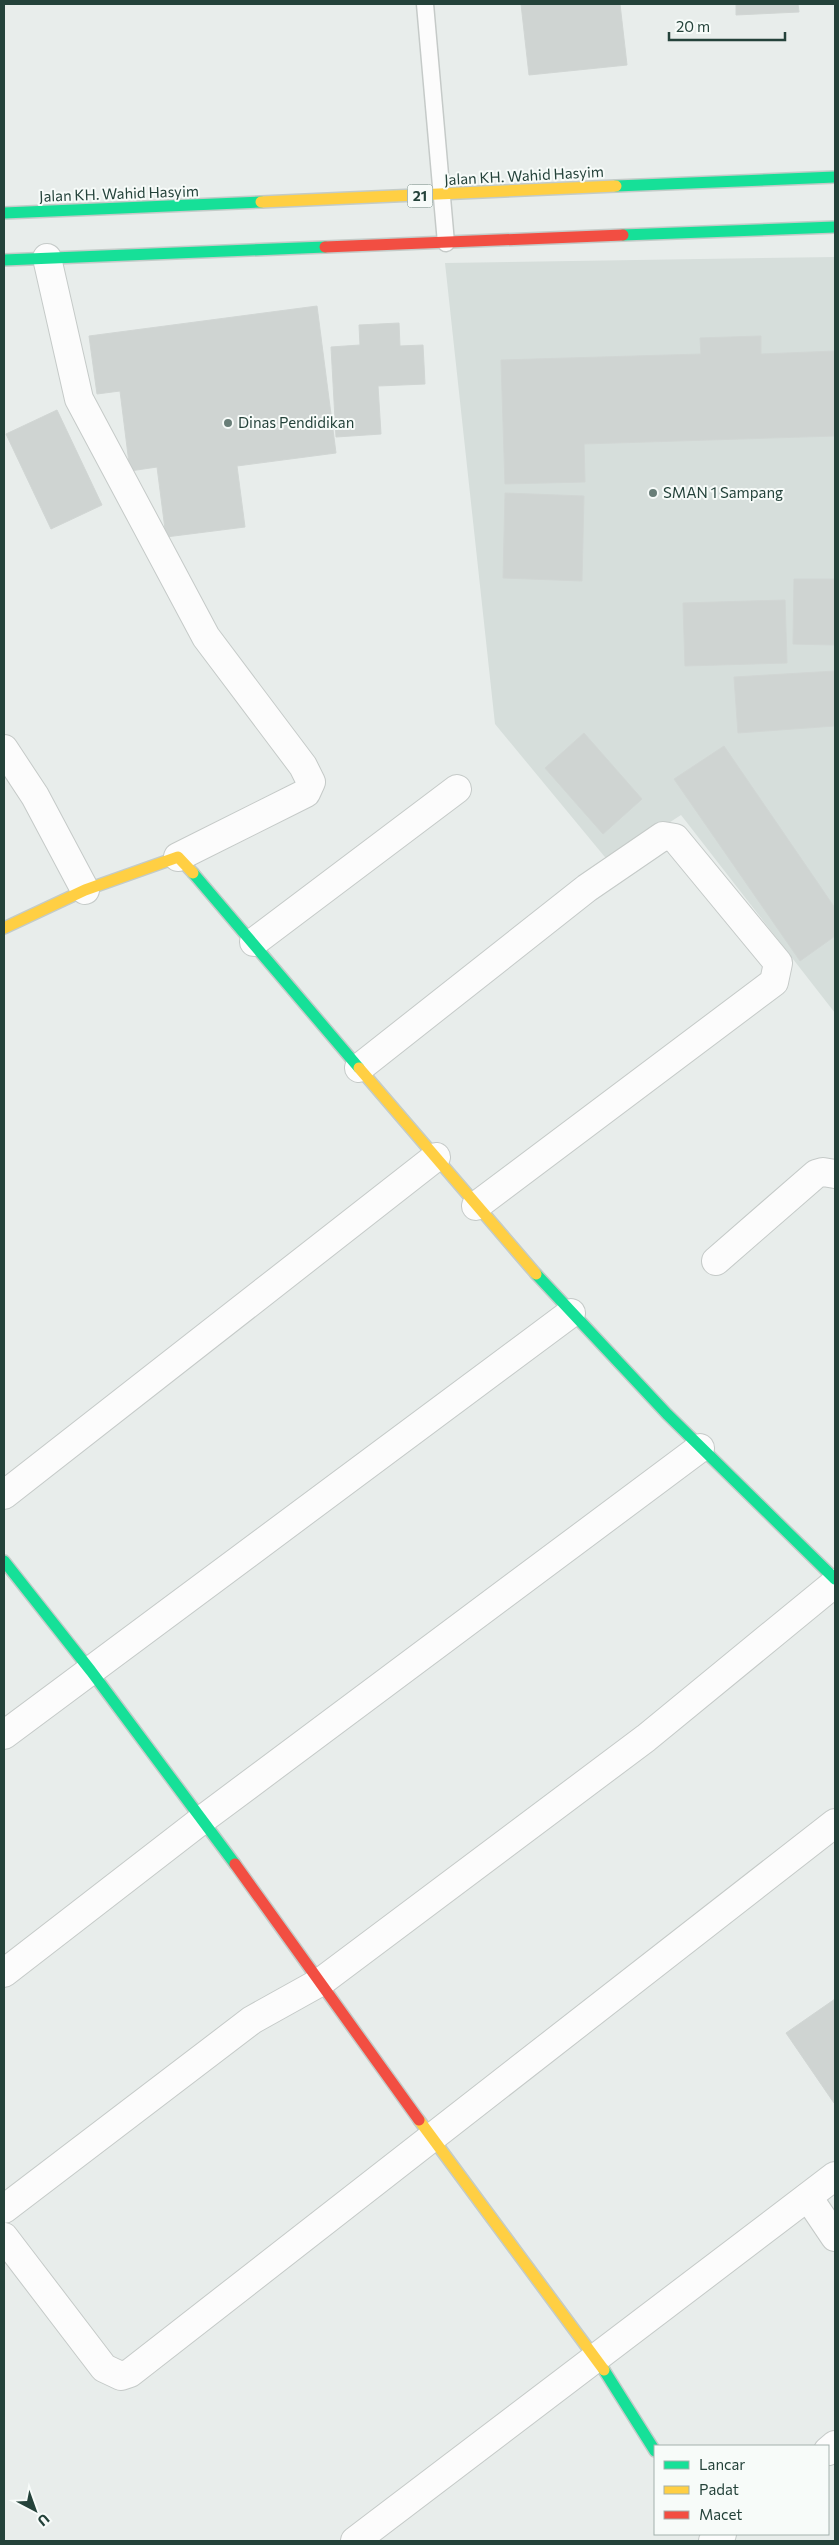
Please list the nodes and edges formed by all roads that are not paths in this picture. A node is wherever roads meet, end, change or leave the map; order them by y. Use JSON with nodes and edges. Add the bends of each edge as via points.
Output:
{"nodes":[{"id":1,"x":425,"y":4,"type":"edge"},
{"id":2,"x":835,"y":177,"type":"edge"},
{"id":3,"x":441,"y":195,"type":"junction"},
{"id":4,"x":4,"y":214,"type":"edge"},
{"id":5,"x":835,"y":227,"type":"edge"},
{"id":6,"x":446,"y":243,"type":"junction"},
{"id":7,"x":47,"y":258,"type":"junction"},
{"id":8,"x":4,"y":260,"type":"edge"},
{"id":9,"x":4,"y":749,"type":"edge"},
{"id":10,"x":457,"y":789,"type":"dead end"},
{"id":11,"x":178,"y":857,"type":"junction"},
{"id":12,"x":85,"y":890,"type":"junction"},
{"id":13,"x":4,"y":928,"type":"edge"},
{"id":14,"x":254,"y":942,"type":"junction"},
{"id":15,"x":359,"y":1068,"type":"junction"},
{"id":16,"x":436,"y":1157,"type":"junction"},
{"id":17,"x":835,"y":1174,"type":"edge"},
{"id":18,"x":476,"y":1206,"type":"junction"},
{"id":19,"x":716,"y":1262,"type":"dead end"},
{"id":20,"x":571,"y":1313,"type":"junction"},
{"id":21,"x":700,"y":1448,"type":"junction"},
{"id":22,"x":4,"y":1495,"type":"edge"},
{"id":23,"x":4,"y":1561,"type":"edge"},
{"id":24,"x":835,"y":1579,"type":"edge"},
{"id":25,"x":835,"y":1583,"type":"edge"},
{"id":26,"x":90,"y":1671,"type":"junction"},
{"id":27,"x":4,"y":1735,"type":"edge"},
{"id":28,"x":203,"y":1819,"type":"junction"},
{"id":29,"x":835,"y":1823,"type":"edge"},
{"id":30,"x":4,"y":1972,"type":"edge"},
{"id":31,"x":322,"y":1980,"type":"junction"},
{"id":32,"x":432,"y":2138,"type":"junction"},
{"id":33,"x":835,"y":2176,"type":"edge"},
{"id":34,"x":808,"y":2197,"type":"junction"},
{"id":35,"x":4,"y":2209,"type":"edge"},
{"id":36,"x":4,"y":2237,"type":"edge"},
{"id":37,"x":835,"y":2237,"type":"edge"},
{"id":38,"x":597,"y":2359,"type":"junction"},
{"id":39,"x":654,"y":2449,"type":"edge"},
{"id":40,"x":355,"y":2541,"type":"edge"}],
"edges":[{"from":1,"to":3,"type":"lane"},
{"from":2,"to":3,"type":"main road","name":"Jalan KH. Wahid Hasyim","number":"21"},
{"from":3,"to":4,"type":"main road","name":"Jalan KH. Wahid Hasyim","number":"21"},
{"from":3,"to":6,"type":"lane"},
{"from":5,"to":6,"type":"main road"},
{"from":6,"to":7,"type":"main road"},
{"from":7,"to":8,"type":"main road"},
{"from":7,"to":11,"type":"street","via":[[79,399],[206,637],[303,766],[311,782],[306,793]]},
{"from":9,"to":12,"type":"street","via":[[34,796]]},
{"from":10,"to":14,"type":"street"},
{"from":11,"to":12,"type":"main road"},
{"from":11,"to":14,"type":"main road"},
{"from":12,"to":13,"type":"main road"},
{"from":14,"to":15,"type":"main road"},
{"from":15,"to":16,"type":"main road"},
{"from":15,"to":18,"type":"street","via":[[587,888],[663,836],[675,838],[778,963],[774,982]]},
{"from":16,"to":18,"type":"main road"},
{"from":16,"to":22,"type":"street"},
{"from":17,"to":19,"type":"street","via":[[816,1174]]},
{"from":18,"to":20,"type":"main road"},
{"from":20,"to":21,"type":"main road"},
{"from":20,"to":26,"type":"street"},
{"from":21,"to":24,"type":"main road"},
{"from":21,"to":28,"type":"street"},
{"from":23,"to":26,"type":"main road"},
{"from":25,"to":31,"type":"street","via":[[646,1738]]},
{"from":26,"to":27,"type":"street"},
{"from":26,"to":28,"type":"main road"},
{"from":28,"to":30,"type":"street"},
{"from":28,"to":31,"type":"main road"},
{"from":29,"to":32,"type":"street"},
{"from":31,"to":32,"type":"main road"},
{"from":31,"to":35,"type":"street","via":[[252,2020]]},
{"from":32,"to":36,"type":"street","via":[[138,2367],[121,2376],[104,2368]]},
{"from":32,"to":38,"type":"main road"},
{"from":33,"to":34,"type":"street"},
{"from":34,"to":37,"type":"street"},
{"from":34,"to":38,"type":"street"},
{"from":38,"to":39,"type":"main road"},
{"from":38,"to":40,"type":"street"}]}
